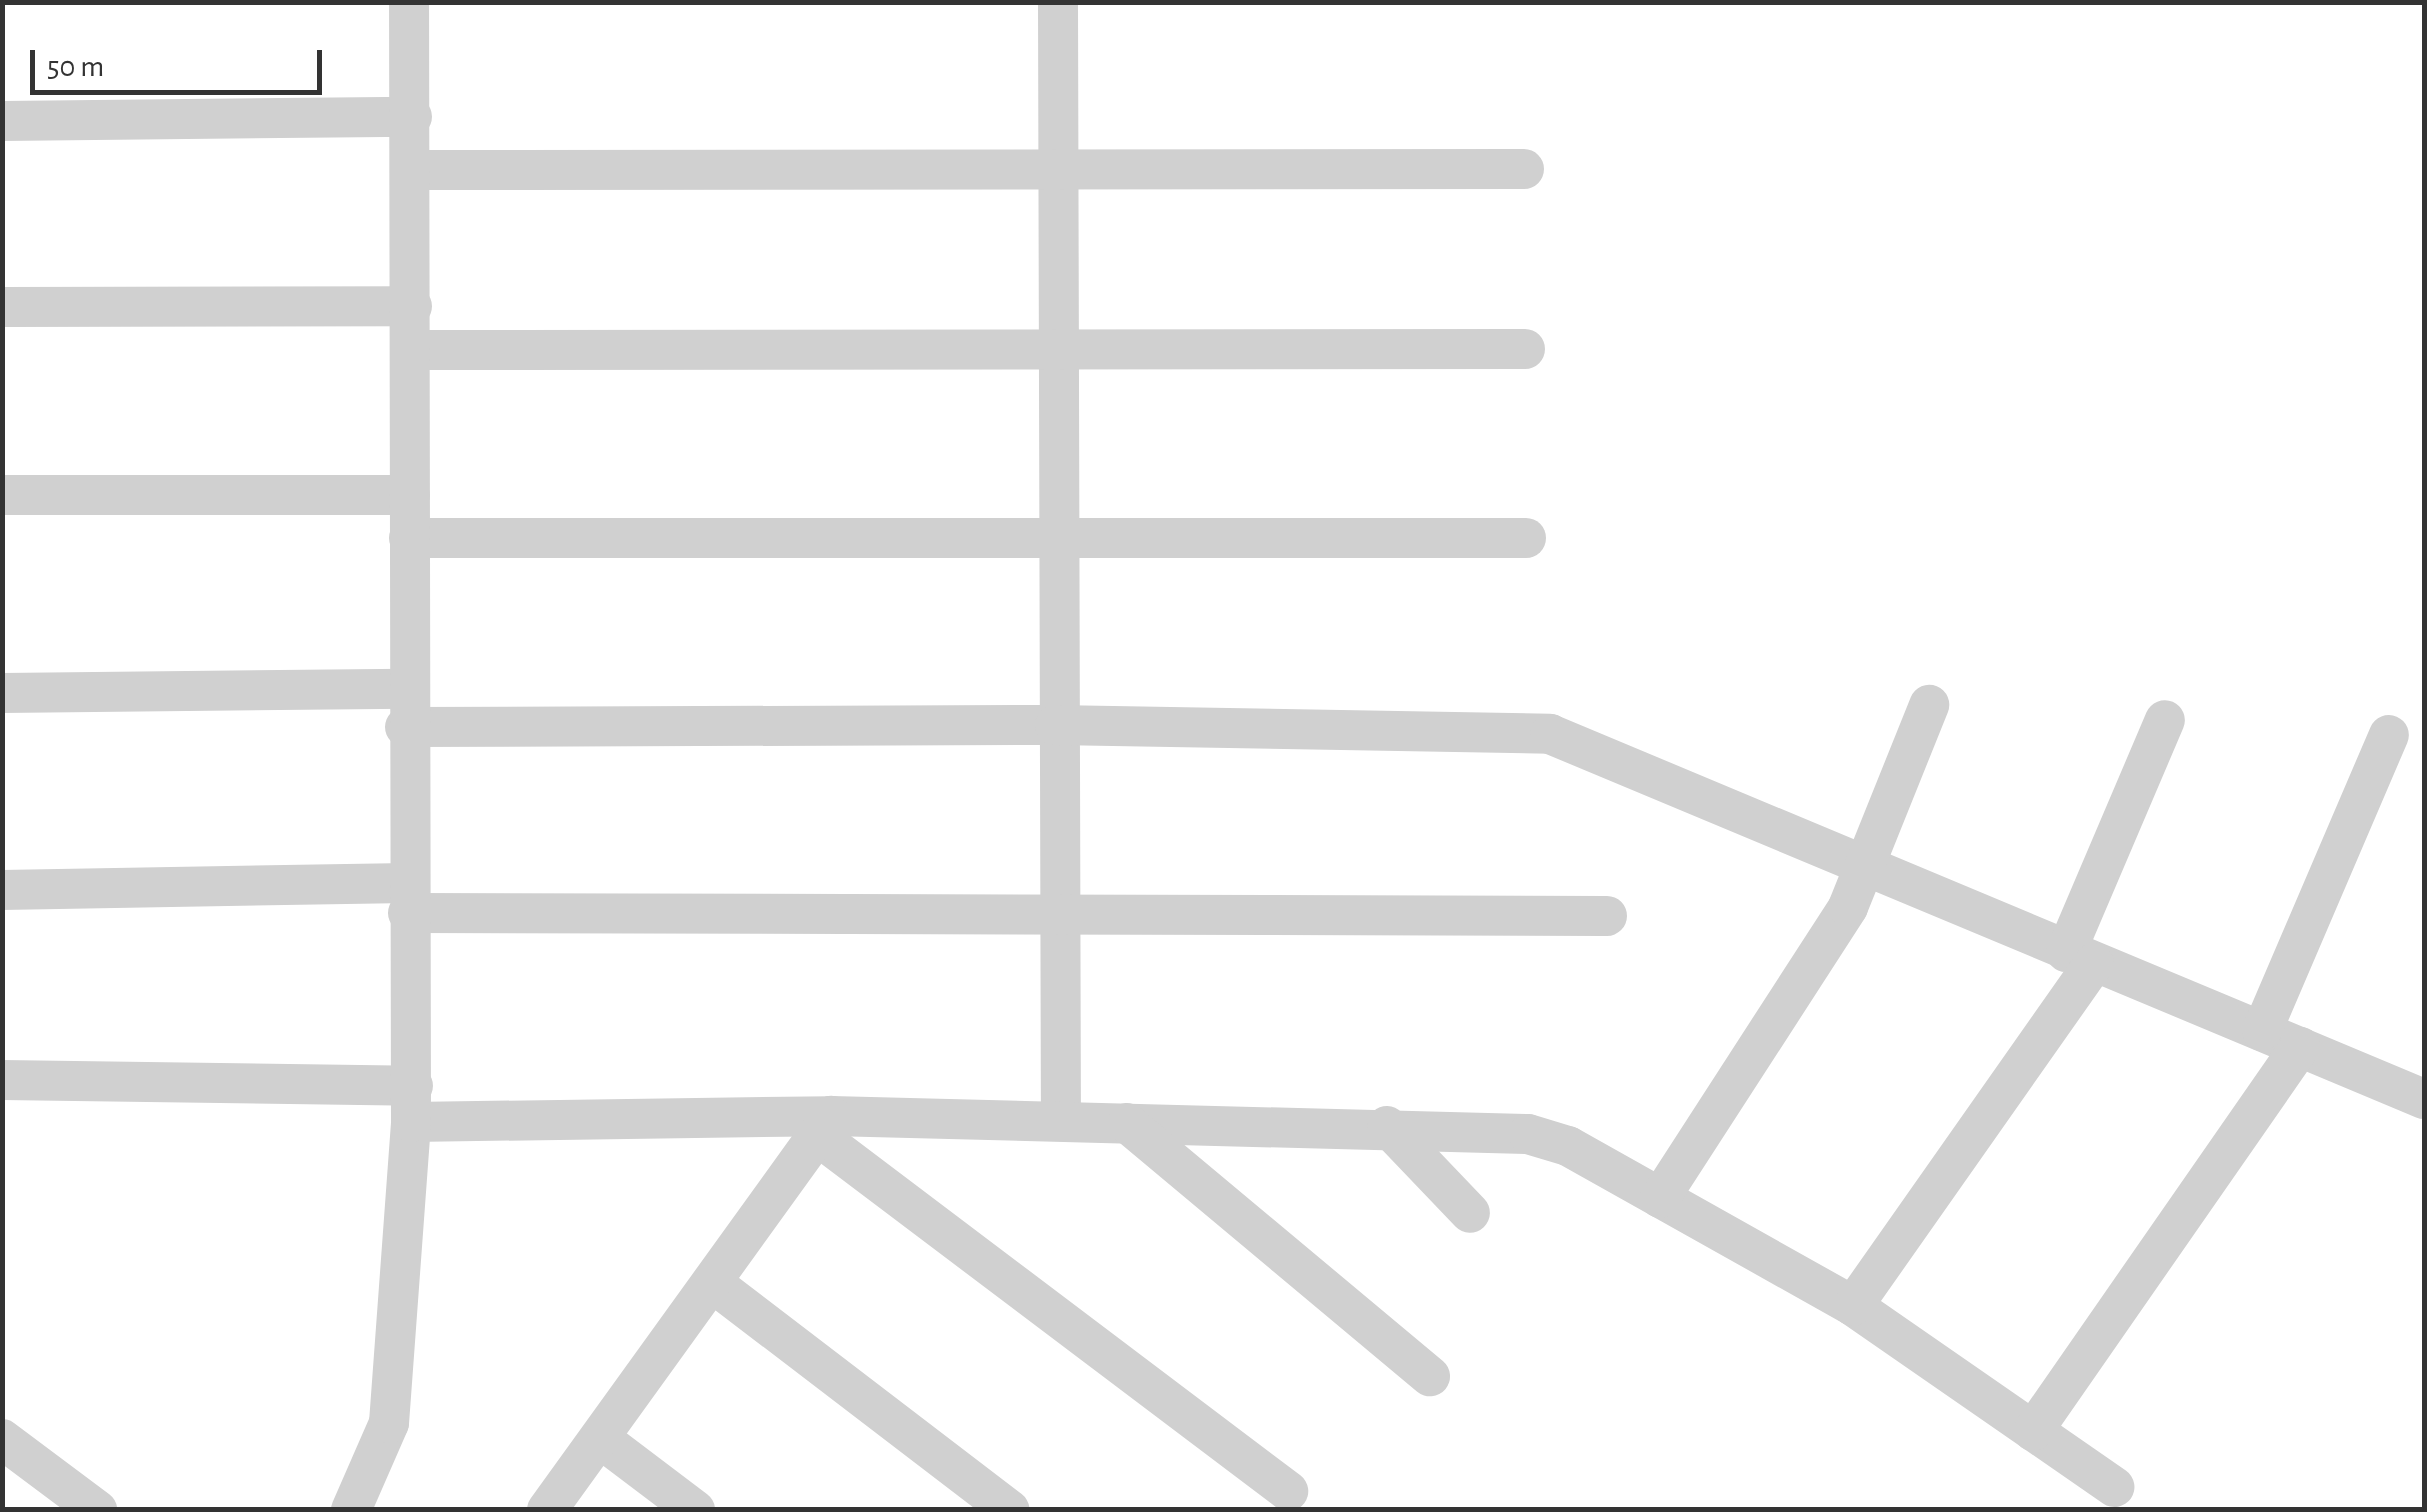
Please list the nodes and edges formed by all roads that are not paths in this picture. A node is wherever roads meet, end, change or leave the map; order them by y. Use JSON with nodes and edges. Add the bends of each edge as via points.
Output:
{"nodes":[{"id":1,"x":409,"y":2,"type":"edge"},
{"id":2,"x":1058,"y":2,"type":"edge"},
{"id":3,"x":412,"y":118,"type":"junction"},
{"id":4,"x":2,"y":121,"type":"edge"},
{"id":5,"x":1057,"y":167,"type":"junction"},
{"id":6,"x":1524,"y":169,"type":"dead end"},
{"id":7,"x":412,"y":170,"type":"junction"},
{"id":8,"x":412,"y":306,"type":"junction"},
{"id":9,"x":2,"y":307,"type":"edge"},
{"id":10,"x":1055,"y":348,"type":"junction"},
{"id":11,"x":1525,"y":349,"type":"dead end"},
{"id":12,"x":412,"y":350,"type":"junction"},
{"id":13,"x":410,"y":495,"type":"junction"},
{"id":14,"x":2,"y":496,"type":"edge"},
{"id":15,"x":409,"y":538,"type":"junction"},
{"id":16,"x":1057,"y":538,"type":"junction"},
{"id":17,"x":1526,"y":538,"type":"dead end"},
{"id":18,"x":2,"y":693,"type":"edge"},
{"id":19,"x":1929,"y":705,"type":"dead end"},
{"id":20,"x":406,"y":708,"type":"junction"},
{"id":21,"x":2165,"y":720,"type":"dead end"},
{"id":22,"x":1056,"y":725,"type":"junction"},
{"id":23,"x":2389,"y":735,"type":"dead end"},
{"id":24,"x":1865,"y":871,"type":"junction"},
{"id":25,"x":2,"y":890,"type":"edge"},
{"id":26,"x":408,"y":898,"type":"junction"},
{"id":27,"x":1058,"y":912,"type":"junction"},
{"id":28,"x":1607,"y":916,"type":"dead end"},
{"id":29,"x":2080,"y":958,"type":"junction"},
{"id":30,"x":2262,"y":1031,"type":"junction"},
{"id":31,"x":2300,"y":1047,"type":"junction"},
{"id":32,"x":2,"y":1080,"type":"edge"},
{"id":33,"x":2424,"y":1099,"type":"edge"},
{"id":34,"x":412,"y":1104,"type":"junction"},
{"id":35,"x":1061,"y":1120,"type":"junction"},
{"id":36,"x":1127,"y":1123,"type":"junction"},
{"id":37,"x":825,"y":1126,"type":"junction"},
{"id":38,"x":1386,"y":1126,"type":"junction"},
{"id":39,"x":1660,"y":1198,"type":"junction"},
{"id":40,"x":1470,"y":1213,"type":"dead end"},
{"id":41,"x":714,"y":1284,"type":"junction"},
{"id":42,"x":1853,"y":1306,"type":"junction"},
{"id":43,"x":1430,"y":1376,"type":"dead end"},
{"id":44,"x":2033,"y":1431,"type":"junction"},
{"id":45,"x":2,"y":1438,"type":"edge"},
{"id":46,"x":601,"y":1439,"type":"junction"},
{"id":47,"x":2114,"y":1487,"type":"dead end"},
{"id":48,"x":1288,"y":1490,"type":"dead end"},
{"id":49,"x":96,"y":1509,"type":"edge"},
{"id":50,"x":352,"y":1510,"type":"edge"},
{"id":51,"x":547,"y":1510,"type":"edge"},
{"id":52,"x":695,"y":1510,"type":"edge"},
{"id":53,"x":1010,"y":1510,"type":"edge"}],
"edges":[{"from":1,"to":3,"type":"street"},
{"from":2,"to":5,"type":"street"},
{"from":3,"to":4,"type":"street"},
{"from":3,"to":7,"type":"street"},
{"from":5,"to":6,"type":"street"},
{"from":5,"to":7,"type":"street"},
{"from":5,"to":10,"type":"street"},
{"from":7,"to":8,"type":"street"},
{"from":8,"to":9,"type":"street"},
{"from":8,"to":12,"type":"street"},
{"from":10,"to":11,"type":"street"},
{"from":10,"to":12,"type":"street"},
{"from":10,"to":16,"type":"street"},
{"from":12,"to":13,"type":"street"},
{"from":13,"to":14,"type":"street"},
{"from":13,"to":15,"type":"street"},
{"from":15,"to":16,"type":"street"},
{"from":15,"to":20,"type":"street"},
{"from":16,"to":17,"type":"street"},
{"from":16,"to":22,"type":"street"},
{"from":18,"to":20,"type":"street"},
{"from":19,"to":24,"type":"street"},
{"from":20,"to":22,"type":"street"},
{"from":20,"to":26,"type":"street"},
{"from":21,"to":29,"type":"street"},
{"from":22,"to":24,"type":"street","via":[[1550,734]]},
{"from":22,"to":27,"type":"street"},
{"from":23,"to":30,"type":"street"},
{"from":24,"to":29,"type":"street"},
{"from":24,"to":39,"type":"street"},
{"from":25,"to":26,"type":"street"},
{"from":26,"to":27,"type":"street"},
{"from":26,"to":34,"type":"street"},
{"from":27,"to":28,"type":"street"},
{"from":27,"to":35,"type":"street"},
{"from":29,"to":30,"type":"street"},
{"from":29,"to":42,"type":"street"},
{"from":30,"to":31,"type":"street"},
{"from":31,"to":33,"type":"street"},
{"from":31,"to":44,"type":"street"},
{"from":32,"to":34,"type":"street"},
{"from":34,"to":37,"type":"street"},
{"from":34,"to":50,"type":"street","via":[[389,1422]]},
{"from":35,"to":36,"type":"street"},
{"from":35,"to":37,"type":"street"},
{"from":36,"to":38,"type":"street"},
{"from":36,"to":43,"type":"street"},
{"from":37,"to":41,"type":"street"},
{"from":37,"to":48,"type":"street"},
{"from":38,"to":39,"type":"street","via":[[1528,1134],[1568,1146]]},
{"from":38,"to":40,"type":"street"},
{"from":39,"to":42,"type":"street"},
{"from":41,"to":46,"type":"street"},
{"from":41,"to":53,"type":"street"},
{"from":42,"to":44,"type":"street"},
{"from":44,"to":47,"type":"street"},
{"from":45,"to":49,"type":"street"},
{"from":46,"to":51,"type":"street"},
{"from":46,"to":52,"type":"street"}]}
